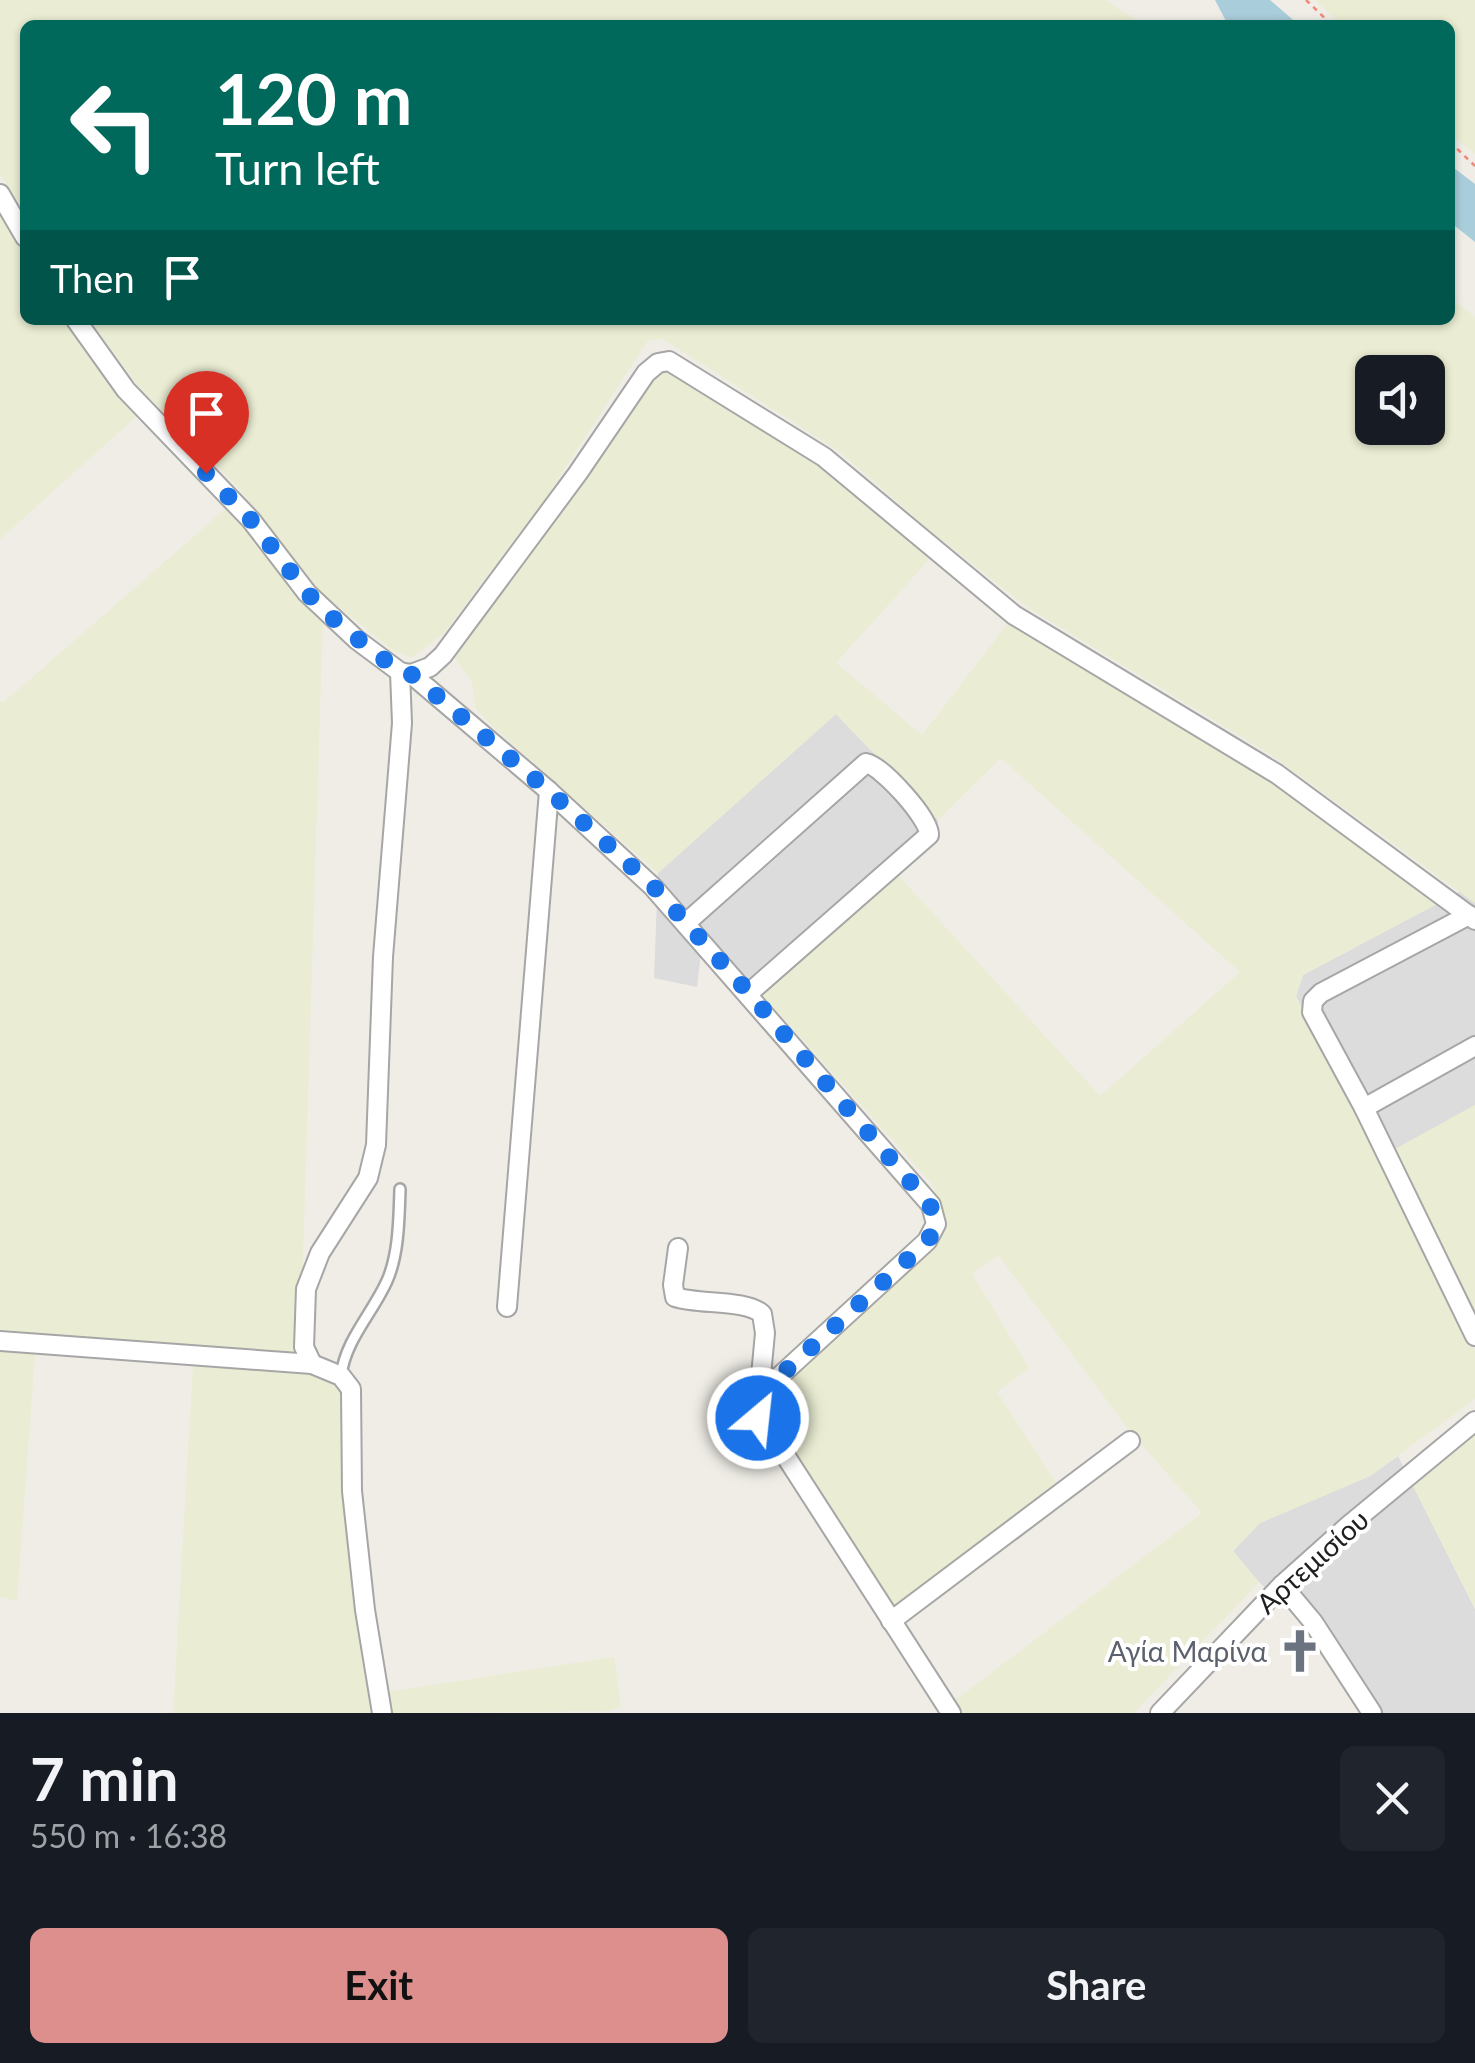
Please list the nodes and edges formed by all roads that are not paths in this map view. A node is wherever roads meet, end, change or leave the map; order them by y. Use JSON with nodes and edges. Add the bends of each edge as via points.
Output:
{"nodes":[{"id":1,"x":0,"y":194,"type":"edge"},
{"id":2,"x":20,"y":229,"type":"edge"},
{"id":3,"x":80,"y":325,"type":"edge"},
{"id":4,"x":405,"y":673,"type":"junction"},
{"id":5,"x":549,"y":791,"type":"junction"},
{"id":6,"x":1472,"y":918,"type":"edge"},
{"id":7,"x":687,"y":922,"type":"junction"},
{"id":8,"x":749,"y":993,"type":"junction"},
{"id":9,"x":1475,"y":1046,"type":"edge"},
{"id":10,"x":1364,"y":1108,"type":"junction"},
{"id":11,"x":400,"y":1189,"type":"dead end"},
{"id":12,"x":678,"y":1248,"type":"dead end"},
{"id":13,"x":507,"y":1307,"type":"dead end"},
{"id":14,"x":1475,"y":1336,"type":"edge"},
{"id":15,"x":0,"y":1341,"type":"edge"},
{"id":16,"x":312,"y":1364,"type":"junction"},
{"id":17,"x":341,"y":1376,"type":"junction"},
{"id":18,"x":759,"y":1397,"type":"junction"},
{"id":19,"x":1475,"y":1421,"type":"edge"},
{"id":20,"x":1130,"y":1441,"type":"dead end"},
{"id":21,"x":1282,"y":1585,"type":"junction"},
{"id":22,"x":891,"y":1620,"type":"junction"},
{"id":23,"x":382,"y":1713,"type":"edge"},
{"id":24,"x":951,"y":1713,"type":"edge"},
{"id":25,"x":1160,"y":1713,"type":"edge"},
{"id":26,"x":1372,"y":1713,"type":"edge"}],
"edges":[{"from":1,"to":2,"type":"street"},
{"from":3,"to":4,"type":"street","via":[[126,390],[251,520],[307,593]]},
{"from":4,"to":5,"type":"street"},
{"from":4,"to":6,"type":"street","via":[[430,667],[443,655],[646,373],[669,362],[824,457],[1014,615],[1277,774]]},
{"from":4,"to":16,"type":"street","via":[[376,1145],[368,1178],[306,1288],[304,1347]]},
{"from":5,"to":7,"type":"street"},
{"from":5,"to":13,"type":"street"},
{"from":6,"to":10,"type":"street","via":[[1313,1002],[1320,1031]]},
{"from":7,"to":8,"type":"street"},
{"from":7,"to":8,"type":"street","via":[[863,765],[876,765],[915,808],[930,835]]},
{"from":8,"to":18,"type":"street","via":[[925,1197],[936,1224],[928,1241]]},
{"from":9,"to":10,"type":"street"},
{"from":10,"to":14,"type":"street"},
{"from":11,"to":17,"type":"lane","via":[[388,1279],[350,1343]]},
{"from":12,"to":18,"type":"street","via":[[676,1297],[753,1307],[762,1314]]},
{"from":15,"to":16,"type":"street"},
{"from":16,"to":17,"type":"street"},
{"from":17,"to":23,"type":"street","via":[[350,1389],[352,1490]]},
{"from":18,"to":22,"type":"street","via":[[758,1418]]},
{"from":19,"to":21,"type":"street","name":"Αρτεμισίου"},
{"from":20,"to":22,"type":"street"},
{"from":21,"to":25,"type":"street","name":"Αρτεμισίου"},
{"from":21,"to":26,"type":"street"},
{"from":22,"to":24,"type":"street"}]}
